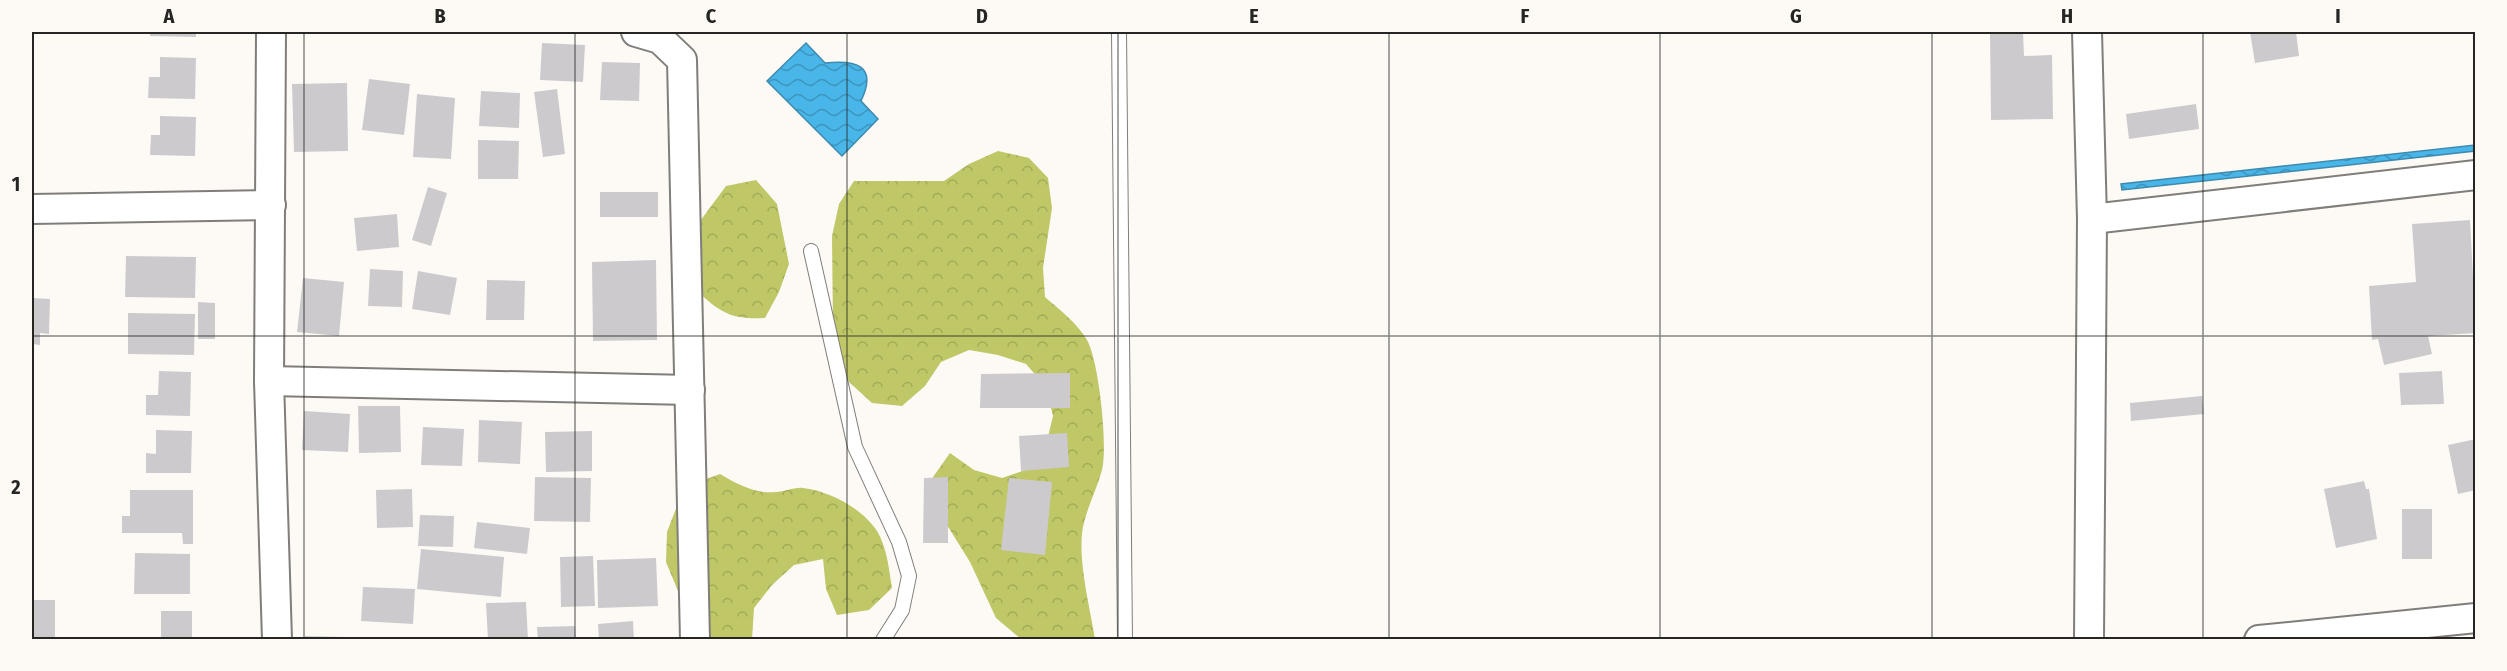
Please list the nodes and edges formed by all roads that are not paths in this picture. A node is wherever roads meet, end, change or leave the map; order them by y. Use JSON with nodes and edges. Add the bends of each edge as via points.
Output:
{"nodes":[{"id":1,"x":271,"y":32,"type":"edge"},
{"id":2,"x":636,"y":32,"type":"edge"},
{"id":3,"x":1119,"y":32,"type":"edge"},
{"id":4,"x":2087,"y":32,"type":"edge"},
{"id":5,"x":2475,"y":175,"type":"edge"},
{"id":6,"x":271,"y":205,"type":"junction"},
{"id":7,"x":32,"y":209,"type":"edge"},
{"id":8,"x":2092,"y":219,"type":"junction"},
{"id":9,"x":811,"y":251,"type":"dead end"},
{"id":10,"x":269,"y":381,"type":"junction"},
{"id":11,"x":690,"y":390,"type":"junction"},
{"id":12,"x":2475,"y":618,"type":"edge"},
{"id":13,"x":277,"y":639,"type":"edge"},
{"id":14,"x":695,"y":639,"type":"edge"},
{"id":15,"x":883,"y":639,"type":"edge"},
{"id":16,"x":1125,"y":639,"type":"edge"},
{"id":17,"x":2088,"y":639,"type":"edge"},
{"id":18,"x":2259,"y":639,"type":"edge"}],
"edges":[{"from":1,"to":6,"type":"street"},
{"from":2,"to":11,"type":"street","via":[[660,39],[682,60]]},
{"from":3,"to":16,"type":"lane"},
{"from":4,"to":8,"type":"street"},
{"from":5,"to":8,"type":"street"},
{"from":6,"to":7,"type":"street"},
{"from":6,"to":10,"type":"street"},
{"from":8,"to":17,"type":"street"},
{"from":9,"to":15,"type":"lane","via":[[855,447],[899,542],[909,576],[902,610]]},
{"from":10,"to":11,"type":"street"},
{"from":10,"to":13,"type":"street"},
{"from":11,"to":14,"type":"street"},
{"from":12,"to":18,"type":"street"}]}
